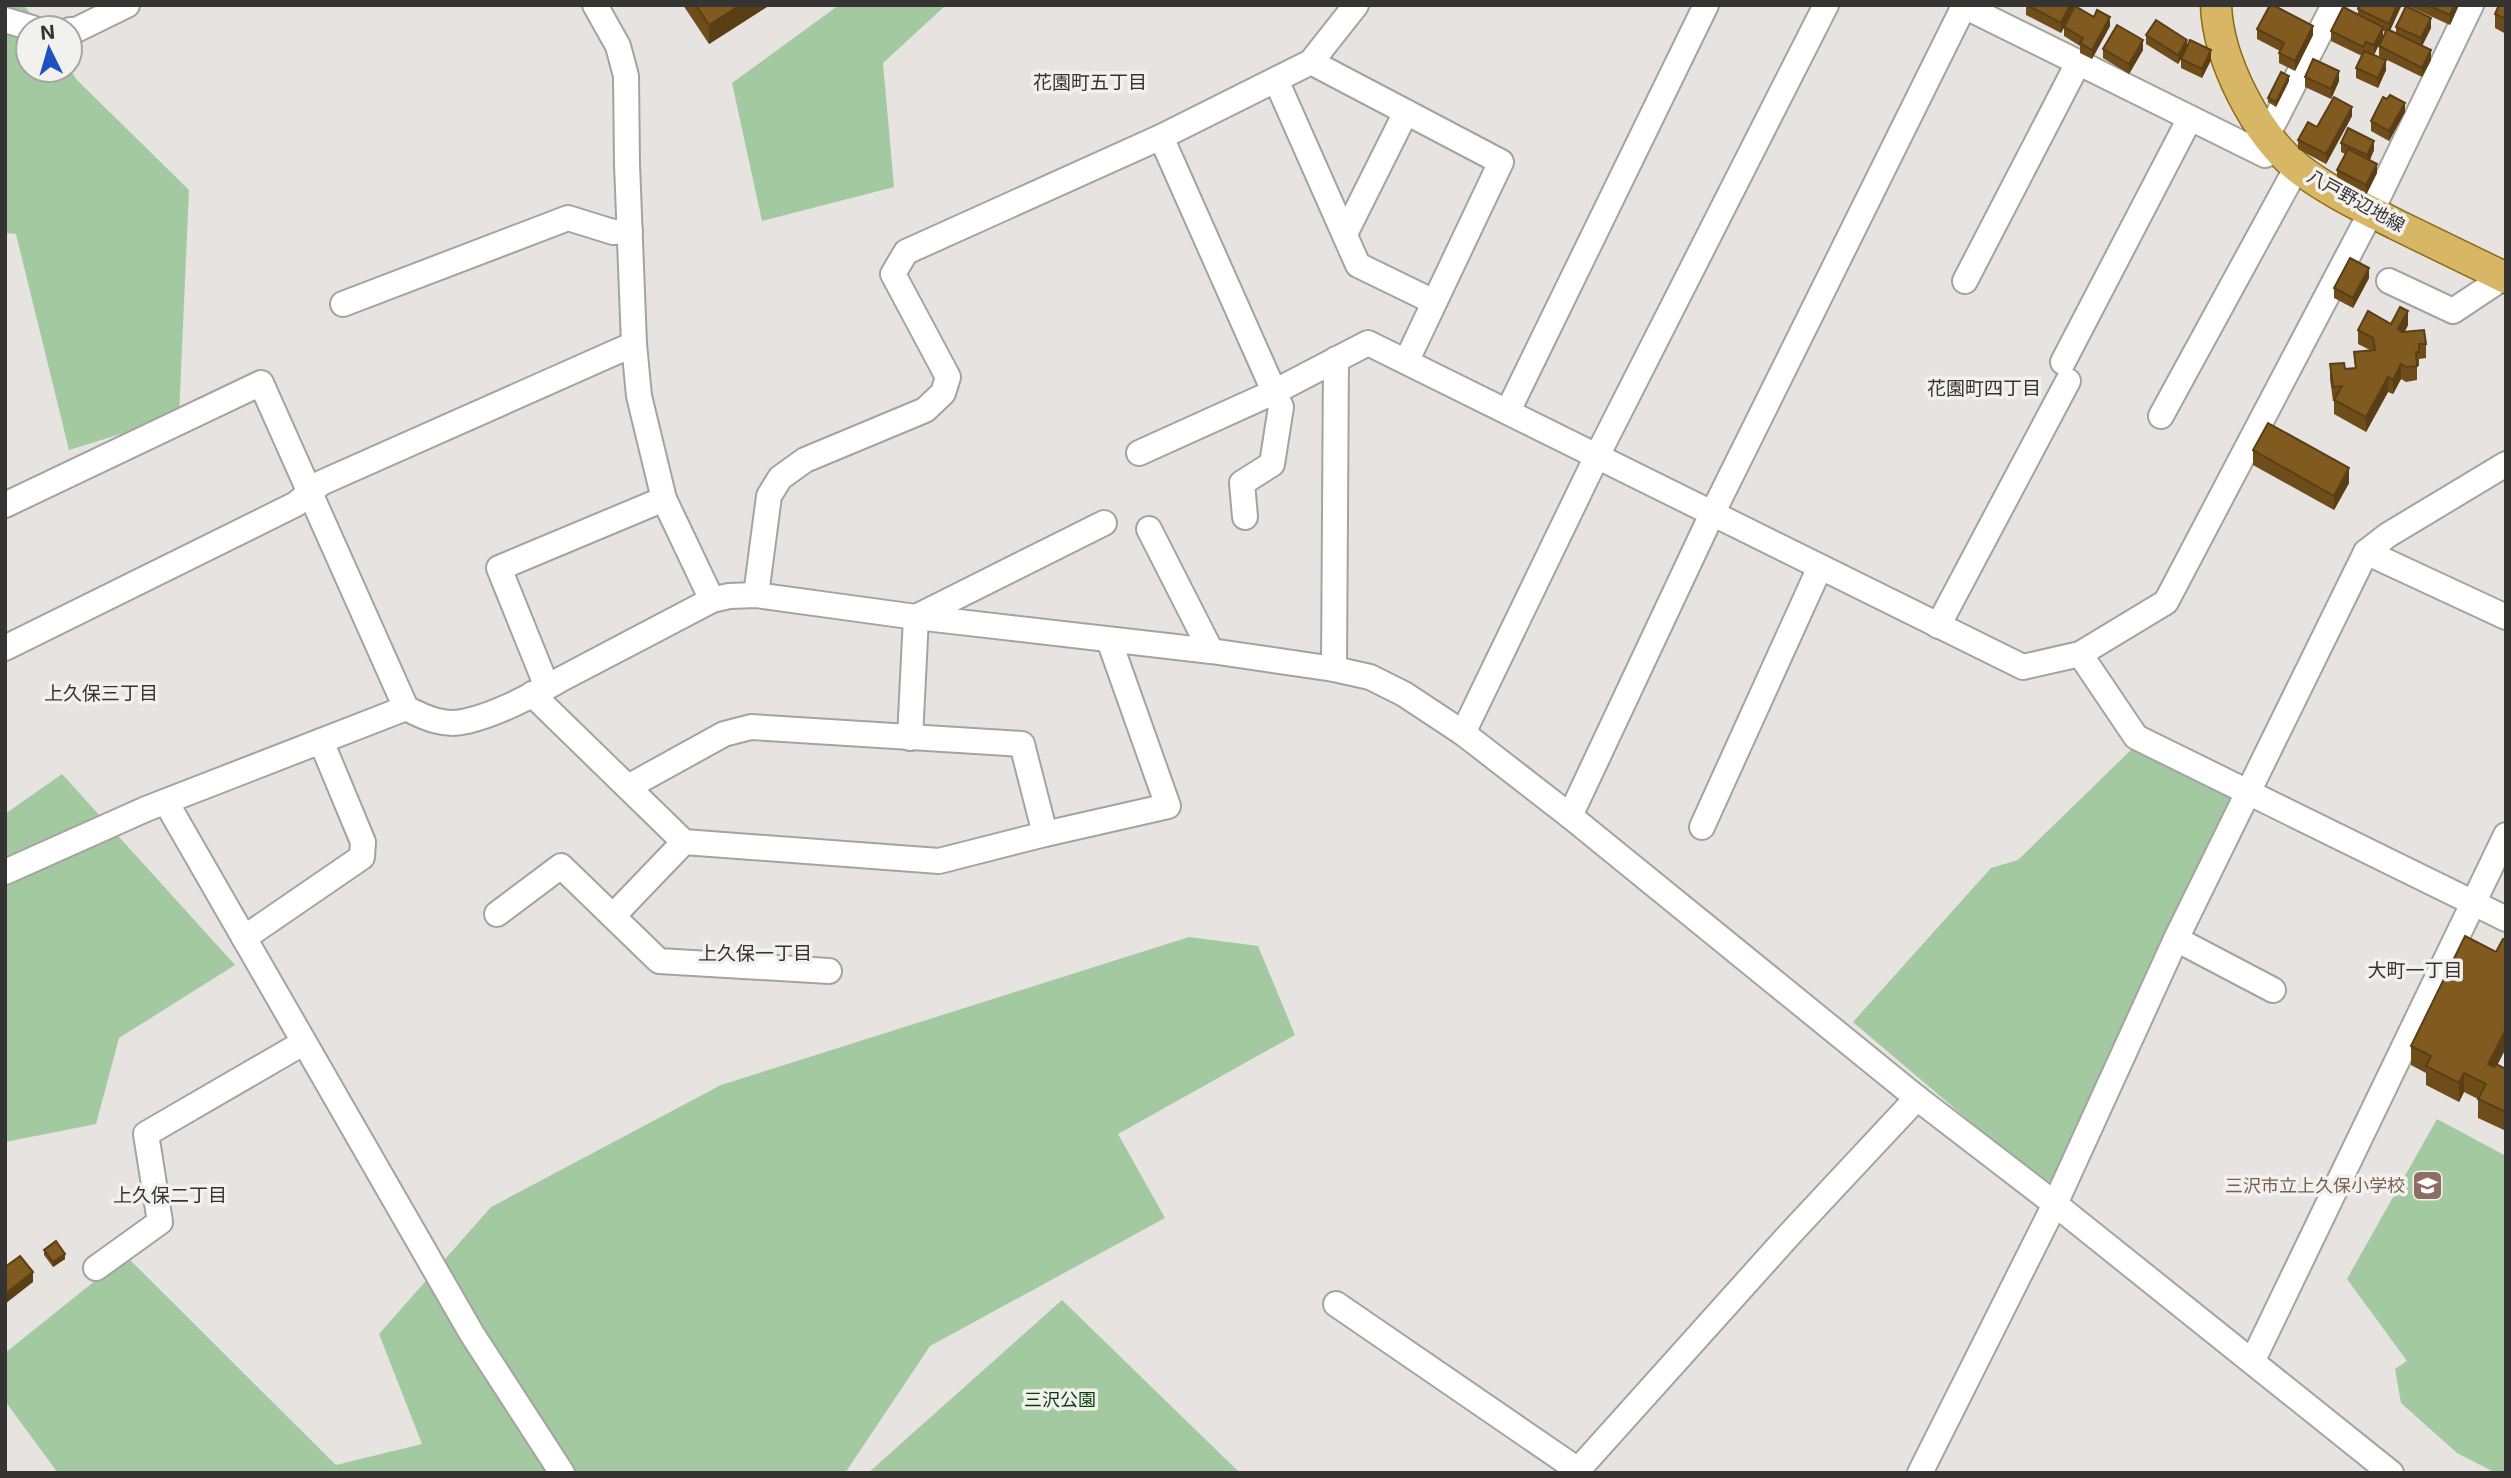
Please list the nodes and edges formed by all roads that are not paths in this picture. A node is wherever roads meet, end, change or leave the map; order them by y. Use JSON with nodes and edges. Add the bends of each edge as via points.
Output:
{"nodes":[{"id":1,"x":127,"y":5,"type":"edge"},
{"id":2,"x":1356,"y":5,"type":"edge"},
{"id":3,"x":1706,"y":5,"type":"edge"},
{"id":4,"x":1826,"y":5,"type":"edge"},
{"id":5,"x":2217,"y":5,"type":"edge"},
{"id":6,"x":2334,"y":5,"type":"edge"},
{"id":7,"x":2471,"y":5,"type":"edge"},
{"id":8,"x":597,"y":7,"type":"edge"},
{"id":9,"x":1972,"y":7,"type":"edge"},
{"id":10,"x":84,"y":26,"type":"edge"},
{"id":11,"x":1311,"y":62,"type":"junction"},
{"id":12,"x":2078,"y":62,"type":"junction"},
{"id":13,"x":1276,"y":79,"type":"junction"},
{"id":14,"x":1406,"y":112,"type":"junction"},
{"id":15,"x":2190,"y":118,"type":"junction"},
{"id":16,"x":1161,"y":137,"type":"junction"},
{"id":17,"x":2281,"y":150,"type":"junction"},
{"id":18,"x":2371,"y":212,"type":"junction"},
{"id":19,"x":630,"y":231,"type":"junction"},
{"id":20,"x":1345,"y":234,"type":"junction"},
{"id":21,"x":2505,"y":277,"type":"edge"},
{"id":22,"x":1965,"y":281,"type":"dead end"},
{"id":23,"x":2389,"y":281,"type":"dead end"},
{"id":24,"x":1434,"y":302,"type":"junction"},
{"id":25,"x":343,"y":304,"type":"dead end"},
{"id":26,"x":634,"y":344,"type":"junction"},
{"id":27,"x":1336,"y":359,"type":"junction"},
{"id":28,"x":1406,"y":360,"type":"junction"},
{"id":29,"x":1274,"y":392,"type":"junction"},
{"id":30,"x":1508,"y":411,"type":"junction"},
{"id":31,"x":2161,"y":416,"type":"dead end"},
{"id":32,"x":1139,"y":453,"type":"dead end"},
{"id":33,"x":1597,"y":456,"type":"junction"},
{"id":34,"x":2506,"y":464,"type":"edge"},
{"id":35,"x":312,"y":492,"type":"junction"},
{"id":36,"x":664,"y":499,"type":"junction"},
{"id":37,"x":5,"y":505,"type":"edge"},
{"id":38,"x":1712,"y":514,"type":"junction"},
{"id":39,"x":1245,"y":517,"type":"dead end"},
{"id":40,"x":1104,"y":523,"type":"dead end"},
{"id":41,"x":1149,"y":529,"type":"dead end"},
{"id":42,"x":2366,"y":552,"type":"junction"},
{"id":43,"x":1820,"y":567,"type":"junction"},
{"id":44,"x":756,"y":595,"type":"junction"},
{"id":45,"x":712,"y":600,"type":"junction"},
{"id":46,"x":916,"y":617,"type":"junction"},
{"id":47,"x":2506,"y":617,"type":"edge"},
{"id":48,"x":1938,"y":626,"type":"junction"},
{"id":49,"x":1110,"y":640,"type":"junction"},
{"id":50,"x":5,"y":648,"type":"edge"},
{"id":51,"x":1211,"y":651,"type":"junction"},
{"id":52,"x":2080,"y":654,"type":"junction"},
{"id":53,"x":1334,"y":669,"type":"junction"},
{"id":54,"x":540,"y":690,"type":"junction"},
{"id":55,"x":406,"y":708,"type":"junction"},
{"id":56,"x":1462,"y":733,"type":"junction"},
{"id":57,"x":910,"y":738,"type":"junction"},
{"id":58,"x":321,"y":741,"type":"junction"},
{"id":59,"x":628,"y":787,"type":"junction"},
{"id":60,"x":2247,"y":790,"type":"junction"},
{"id":61,"x":166,"y":802,"type":"junction"},
{"id":62,"x":1570,"y":816,"type":"junction"},
{"id":63,"x":1702,"y":827,"type":"dead end"},
{"id":64,"x":1045,"y":834,"type":"junction"},
{"id":65,"x":2506,"y":835,"type":"edge"},
{"id":66,"x":684,"y":842,"type":"junction"},
{"id":67,"x":5,"y":872,"type":"edge"},
{"id":68,"x":2473,"y":903,"type":"junction"},
{"id":69,"x":497,"y":914,"type":"dead end"},
{"id":70,"x":613,"y":916,"type":"junction"},
{"id":71,"x":2506,"y":919,"type":"edge"},
{"id":72,"x":244,"y":938,"type":"junction"},
{"id":73,"x":2176,"y":939,"type":"junction"},
{"id":74,"x":829,"y":971,"type":"dead end"},
{"id":75,"x":2273,"y":990,"type":"dead end"},
{"id":76,"x":303,"y":1043,"type":"junction"},
{"id":77,"x":1917,"y":1098,"type":"junction"},
{"id":78,"x":2055,"y":1204,"type":"junction"},
{"id":79,"x":96,"y":1268,"type":"dead end"},
{"id":80,"x":1336,"y":1304,"type":"dead end"},
{"id":81,"x":2253,"y":1360,"type":"junction"},
{"id":82,"x":562,"y":1473,"type":"edge"},
{"id":83,"x":1920,"y":1473,"type":"edge"},
{"id":84,"x":2391,"y":1473,"type":"edge"}],
"edges":[{"from":1,"to":10,"type":"street"},
{"from":2,"to":11,"type":"street"},
{"from":3,"to":30,"type":"street"},
{"from":4,"to":33,"type":"street"},
{"from":5,"to":17,"type":"main road","name":"八戸野辺地線","via":[[2231,72]]},
{"from":6,"to":17,"type":"street"},
{"from":7,"to":18,"type":"street"},
{"from":8,"to":19,"type":"street","via":[[618,46],[626,76]]},
{"from":9,"to":12,"type":"street"},
{"from":9,"to":38,"type":"street"},
{"from":11,"to":13,"type":"street"},
{"from":11,"to":14,"type":"street"},
{"from":12,"to":15,"type":"street"},
{"from":12,"to":22,"type":"street"},
{"from":13,"to":16,"type":"street"},
{"from":13,"to":20,"type":"street"},
{"from":14,"to":20,"type":"street"},
{"from":14,"to":24,"type":"street","via":[[1501,162]]},
{"from":15,"to":17,"type":"street","via":[[2264,155]]},
{"from":15,"to":48,"type":"street"},
{"from":16,"to":29,"type":"street"},
{"from":16,"to":44,"type":"street","via":[[906,252],[893,274],[948,377],[943,393],[925,410],[805,460],[780,478],[769,496]]},
{"from":17,"to":18,"type":"main road","name":"八戸野辺地線","via":[[2321,185]]},
{"from":17,"to":31,"type":"street"},
{"from":18,"to":21,"type":"main road","name":"八戸野辺地線"},
{"from":18,"to":52,"type":"street","via":[[2166,602]]},
{"from":19,"to":25,"type":"street","via":[[612,232],[568,218]]},
{"from":19,"to":26,"type":"street"},
{"from":20,"to":24,"type":"street","via":[[1358,265]]},
{"from":21,"to":23,"type":"street","via":[[2453,311]]},
{"from":24,"to":28,"type":"street"},
{"from":26,"to":35,"type":"street","via":[[321,483]]},
{"from":26,"to":36,"type":"street","via":[[639,396]]},
{"from":27,"to":28,"type":"street","via":[[1368,343]]},
{"from":27,"to":29,"type":"street"},
{"from":27,"to":53,"type":"street"},
{"from":28,"to":30,"type":"street"},
{"from":29,"to":32,"type":"street"},
{"from":29,"to":39,"type":"street","via":[[1281,407],[1272,464],[1242,483]]},
{"from":30,"to":33,"type":"street"},
{"from":33,"to":38,"type":"street"},
{"from":33,"to":56,"type":"street"},
{"from":34,"to":42,"type":"street"},
{"from":35,"to":37,"type":"street","via":[[261,383]]},
{"from":35,"to":50,"type":"street"},
{"from":35,"to":55,"type":"street"},
{"from":36,"to":45,"type":"street"},
{"from":36,"to":54,"type":"street","via":[[499,568]]},
{"from":38,"to":43,"type":"street"},
{"from":38,"to":62,"type":"street"},
{"from":40,"to":46,"type":"street"},
{"from":41,"to":51,"type":"street"},
{"from":42,"to":47,"type":"street"},
{"from":42,"to":60,"type":"street"},
{"from":43,"to":48,"type":"street"},
{"from":43,"to":63,"type":"street"},
{"from":44,"to":45,"type":"street"},
{"from":44,"to":46,"type":"street"},
{"from":45,"to":54,"type":"street"},
{"from":46,"to":49,"type":"street"},
{"from":46,"to":57,"type":"street"},
{"from":48,"to":52,"type":"street","via":[[2023,667]]},
{"from":49,"to":51,"type":"street"},
{"from":49,"to":64,"type":"street","via":[[1168,806]]},
{"from":51,"to":53,"type":"street"},
{"from":52,"to":60,"type":"street","via":[[2136,737]]},
{"from":53,"to":56,"type":"street","via":[[1370,677]]},
{"from":54,"to":55,"type":"street","via":[[466,722],[427,719]]},
{"from":54,"to":59,"type":"street"},
{"from":55,"to":58,"type":"street"},
{"from":56,"to":62,"type":"street"},
{"from":57,"to":59,"type":"street","via":[[751,727],[724,734]]},
{"from":57,"to":64,"type":"street","via":[[1022,744]]},
{"from":58,"to":61,"type":"street"},
{"from":58,"to":72,"type":"street","via":[[363,842],[362,857]]},
{"from":59,"to":66,"type":"street"},
{"from":60,"to":68,"type":"street"},
{"from":60,"to":73,"type":"street"},
{"from":61,"to":67,"type":"street"},
{"from":61,"to":72,"type":"street"},
{"from":62,"to":77,"type":"street"},
{"from":64,"to":66,"type":"street","via":[[939,861]]},
{"from":65,"to":68,"type":"street"},
{"from":66,"to":70,"type":"street"},
{"from":68,"to":71,"type":"street"},
{"from":68,"to":81,"type":"street"},
{"from":69,"to":70,"type":"street","via":[[561,866]]},
{"from":70,"to":74,"type":"street","via":[[659,961]]},
{"from":72,"to":76,"type":"street"},
{"from":73,"to":75,"type":"street"},
{"from":73,"to":78,"type":"street"},
{"from":76,"to":79,"type":"street","via":[[146,1134],[160,1222]]},
{"from":76,"to":82,"type":"street","via":[[472,1334]]},
{"from":77,"to":78,"type":"street"},
{"from":77,"to":80,"type":"street","via":[[1578,1470]]},
{"from":78,"to":81,"type":"street"},
{"from":78,"to":83,"type":"street"},
{"from":81,"to":84,"type":"street"}]}
